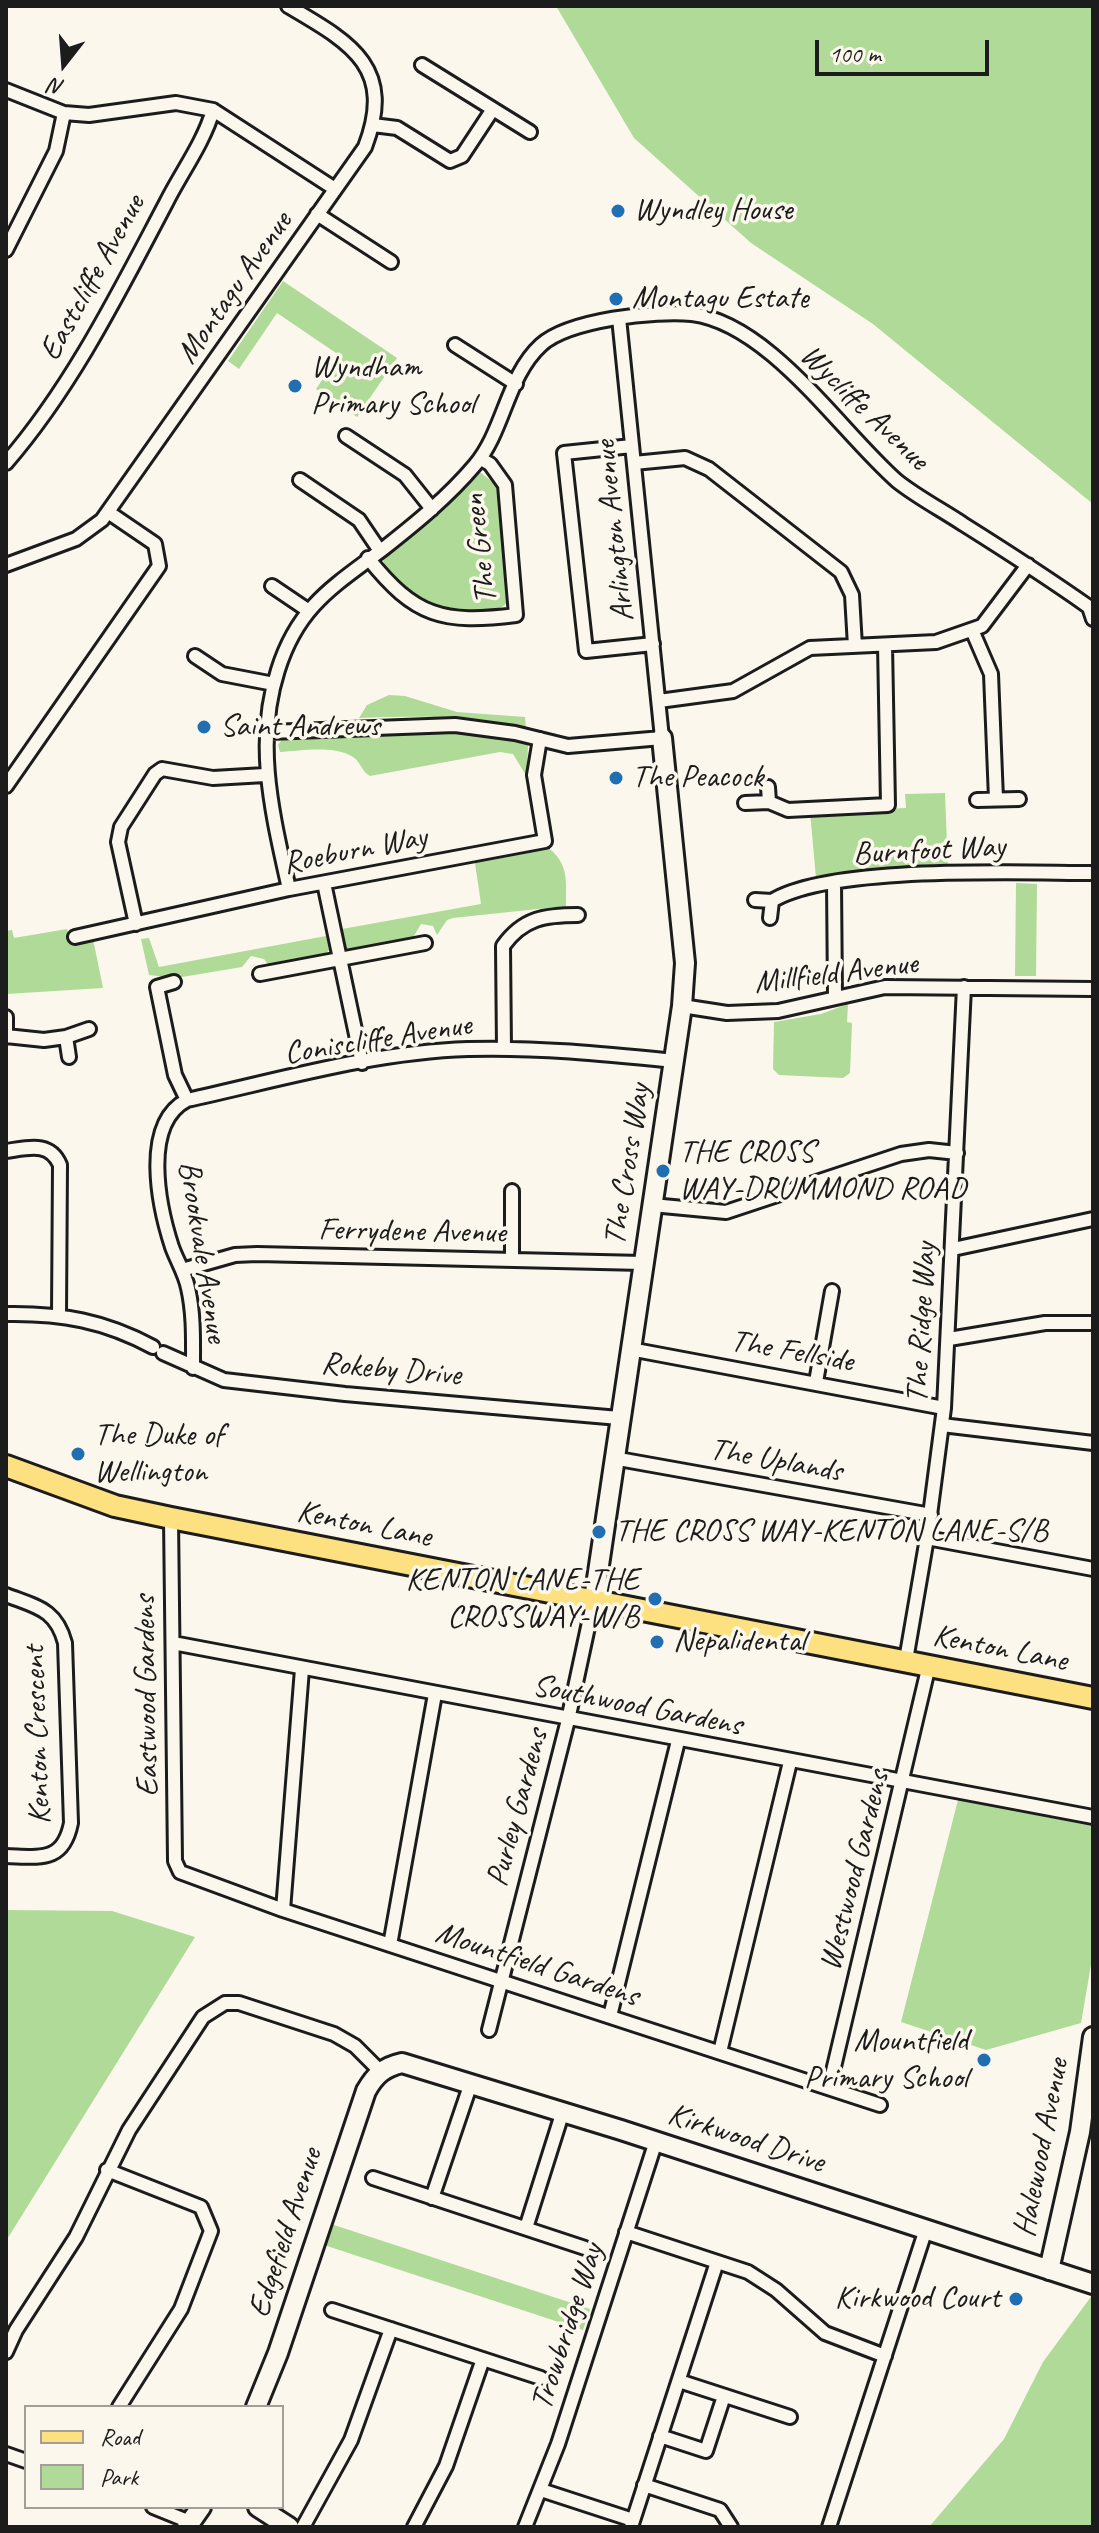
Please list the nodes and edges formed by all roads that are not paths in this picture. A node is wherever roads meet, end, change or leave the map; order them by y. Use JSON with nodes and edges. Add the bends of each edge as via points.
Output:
{"nodes":[{"id":1,"x":288,"y":6,"type":"edge"},
{"id":2,"x":310,"y":11,"type":"edge"},
{"id":3,"x":429,"y":65,"type":"dead end"},
{"id":4,"x":6,"y":90,"type":"edge"},
{"id":5,"x":493,"y":109,"type":"junction"},
{"id":6,"x":213,"y":110,"type":"junction"},
{"id":7,"x":64,"y":113,"type":"junction"},
{"id":8,"x":373,"y":125,"type":"junction"},
{"id":9,"x":525,"y":126,"type":"dead end"},
{"id":10,"x":335,"y":189,"type":"junction"},
{"id":11,"x":317,"y":214,"type":"junction"},
{"id":12,"x":6,"y":250,"type":"edge"},
{"id":13,"x":391,"y":262,"type":"dead end"},
{"id":14,"x":619,"y":318,"type":"junction"},
{"id":15,"x":455,"y":345,"type":"dead end"},
{"id":16,"x":516,"y":384,"type":"junction"},
{"id":17,"x":346,"y":436,"type":"dead end"},
{"id":18,"x":632,"y":446,"type":"junction"},
{"id":19,"x":481,"y":459,"type":"junction"},
{"id":20,"x":6,"y":463,"type":"edge"},
{"id":21,"x":634,"y":463,"type":"junction"},
{"id":22,"x":300,"y":480,"type":"dead end"},
{"id":23,"x":432,"y":509,"type":"junction"},
{"id":24,"x":108,"y":512,"type":"junction"},
{"id":25,"x":374,"y":555,"type":"junction"},
{"id":26,"x":7,"y":561,"type":"edge"},
{"id":27,"x":1028,"y":565,"type":"junction"},
{"id":28,"x":272,"y":586,"type":"dead end"},
{"id":29,"x":1092,"y":610,"type":"edge"},
{"id":30,"x":309,"y":611,"type":"junction"},
{"id":31,"x":972,"y":630,"type":"junction"},
{"id":32,"x":653,"y":644,"type":"junction"},
{"id":33,"x":885,"y":645,"type":"junction"},
{"id":34,"x":855,"y":646,"type":"junction"},
{"id":35,"x":195,"y":656,"type":"dead end"},
{"id":36,"x":274,"y":684,"type":"junction"},
{"id":37,"x":659,"y":701,"type":"junction"},
{"id":38,"x":269,"y":732,"type":"junction"},
{"id":39,"x":662,"y":738,"type":"junction"},
{"id":40,"x":540,"y":739,"type":"junction"},
{"id":41,"x":265,"y":775,"type":"junction"},
{"id":42,"x":6,"y":786,"type":"edge"},
{"id":43,"x":768,"y":787,"type":"dead end"},
{"id":44,"x":996,"y":799,"type":"junction"},
{"id":45,"x":1019,"y":799,"type":"dead end"},
{"id":46,"x":977,"y":800,"type":"dead end"},
{"id":47,"x":769,"y":802,"type":"junction"},
{"id":48,"x":745,"y":803,"type":"dead end"},
{"id":49,"x":903,"y":804,"type":"dead end"},
{"id":50,"x":888,"y":805,"type":"junction"},
{"id":51,"x":1093,"y":873,"type":"edge"},
{"id":52,"x":834,"y":882,"type":"junction"},
{"id":53,"x":324,"y":883,"type":"junction"},
{"id":54,"x":289,"y":889,"type":"junction"},
{"id":55,"x":755,"y":900,"type":"dead end"},
{"id":56,"x":772,"y":901,"type":"junction"},
{"id":57,"x":578,"y":915,"type":"dead end"},
{"id":58,"x":770,"y":918,"type":"dead end"},
{"id":59,"x":136,"y":924,"type":"junction"},
{"id":60,"x":75,"y":937,"type":"dead end"},
{"id":61,"x":425,"y":943,"type":"dead end"},
{"id":62,"x":340,"y":960,"type":"junction"},
{"id":63,"x":260,"y":974,"type":"dead end"},
{"id":64,"x":174,"y":982,"type":"dead end"},
{"id":65,"x":964,"y":987,"type":"junction"},
{"id":66,"x":1093,"y":989,"type":"edge"},
{"id":67,"x":835,"y":997,"type":"junction"},
{"id":68,"x":682,"y":1006,"type":"junction"},
{"id":69,"x":6,"y":1017,"type":"edge"},
{"id":70,"x":89,"y":1029,"type":"dead end"},
{"id":71,"x":6,"y":1037,"type":"edge"},
{"id":72,"x":66,"y":1037,"type":"junction"},
{"id":73,"x":504,"y":1049,"type":"junction"},
{"id":74,"x":69,"y":1057,"type":"dead end"},
{"id":75,"x":674,"y":1061,"type":"junction"},
{"id":76,"x":362,"y":1063,"type":"junction"},
{"id":77,"x":187,"y":1100,"type":"junction"},
{"id":78,"x":6,"y":1151,"type":"edge"},
{"id":79,"x":957,"y":1153,"type":"junction"},
{"id":80,"x":512,"y":1191,"type":"dead end"},
{"id":81,"x":652,"y":1205,"type":"junction"},
{"id":82,"x":1093,"y":1219,"type":"edge"},
{"id":83,"x":953,"y":1249,"type":"junction"},
{"id":84,"x":512,"y":1260,"type":"junction"},
{"id":85,"x":643,"y":1263,"type":"junction"},
{"id":86,"x":182,"y":1270,"type":"junction"},
{"id":87,"x":832,"y":1291,"type":"dead end"},
{"id":88,"x":6,"y":1314,"type":"edge"},
{"id":89,"x":59,"y":1314,"type":"junction"},
{"id":90,"x":1093,"y":1323,"type":"edge"},
{"id":91,"x":949,"y":1339,"type":"junction"},
{"id":92,"x":630,"y":1349,"type":"junction"},
{"id":93,"x":193,"y":1368,"type":"junction"},
{"id":94,"x":816,"y":1382,"type":"junction"},
{"id":95,"x":944,"y":1408,"type":"junction"},
{"id":96,"x":619,"y":1418,"type":"junction"},
{"id":97,"x":942,"y":1425,"type":"junction"},
{"id":98,"x":1093,"y":1443,"type":"edge"},
{"id":99,"x":613,"y":1458,"type":"junction"},
{"id":100,"x":6,"y":1466,"type":"edge"},
{"id":101,"x":931,"y":1515,"type":"junction"},
{"id":102,"x":171,"y":1518,"type":"junction"},
{"id":103,"x":927,"y":1538,"type":"junction"},
{"id":104,"x":1093,"y":1569,"type":"edge"},
{"id":105,"x":6,"y":1595,"type":"edge"},
{"id":106,"x":594,"y":1599,"type":"junction"},
{"id":107,"x":173,"y":1643,"type":"junction"},
{"id":108,"x":906,"y":1660,"type":"junction"},
{"id":109,"x":929,"y":1665,"type":"junction"},
{"id":110,"x":302,"y":1669,"type":"junction"},
{"id":111,"x":435,"y":1694,"type":"junction"},
{"id":112,"x":1093,"y":1698,"type":"edge"},
{"id":113,"x":568,"y":1720,"type":"junction"},
{"id":114,"x":678,"y":1741,"type":"junction"},
{"id":115,"x":790,"y":1762,"type":"junction"},
{"id":116,"x":904,"y":1783,"type":"junction"},
{"id":117,"x":1093,"y":1817,"type":"edge"},
{"id":118,"x":6,"y":1856,"type":"edge"},
{"id":119,"x":180,"y":1872,"type":"joint"},
{"id":120,"x":283,"y":1910,"type":"junction"},
{"id":121,"x":390,"y":1945,"type":"junction"},
{"id":122,"x":500,"y":1980,"type":"junction"},
{"id":123,"x":610,"y":2016,"type":"junction"},
{"id":124,"x":489,"y":2030,"type":"dead end"},
{"id":125,"x":1093,"y":2037,"type":"edge"},
{"id":126,"x":720,"y":2052,"type":"junction"},
{"id":127,"x":377,"y":2075,"type":"junction"},
{"id":128,"x":471,"y":2083,"type":"junction"},
{"id":129,"x":829,"y":2088,"type":"junction"},
{"id":130,"x":880,"y":2105,"type":"dead end"},
{"id":131,"x":563,"y":2111,"type":"junction"},
{"id":132,"x":656,"y":2141,"type":"junction"},
{"id":133,"x":107,"y":2170,"type":"junction"},
{"id":134,"x":373,"y":2178,"type":"dead end"},
{"id":135,"x":432,"y":2198,"type":"junction"},
{"id":136,"x":526,"y":2228,"type":"junction"},
{"id":137,"x":926,"y":2229,"type":"junction"},
{"id":138,"x":626,"y":2232,"type":"junction"},
{"id":139,"x":585,"y":2248,"type":"dead end"},
{"id":140,"x":717,"y":2262,"type":"junction"},
{"id":141,"x":1049,"y":2270,"type":"junction"},
{"id":142,"x":1093,"y":2284,"type":"edge"},
{"id":143,"x":332,"y":2310,"type":"dead end"},
{"id":144,"x":391,"y":2329,"type":"junction"},
{"id":145,"x":6,"y":2352,"type":"edge"},
{"id":146,"x":885,"y":2356,"type":"junction"},
{"id":147,"x":483,"y":2359,"type":"junction"},
{"id":148,"x":541,"y":2378,"type":"dead end"},
{"id":149,"x":679,"y":2381,"type":"junction"},
{"id":150,"x":724,"y":2396,"type":"junction"},
{"id":151,"x":120,"y":2405,"type":"edge"},
{"id":152,"x":257,"y":2405,"type":"edge"},
{"id":153,"x":790,"y":2417,"type":"dead end"},
{"id":154,"x":660,"y":2436,"type":"junction"},
{"id":155,"x":644,"y":2485,"type":"junction"},
{"id":156,"x":541,"y":2490,"type":"junction"},
{"id":157,"x":160,"y":2509,"type":"edge"},
{"id":158,"x":261,"y":2509,"type":"edge"},
{"id":159,"x":193,"y":2519,"type":"edge"},
{"id":160,"x":632,"y":2523,"type":"edge"},
{"id":161,"x":289,"y":2527,"type":"edge"},
{"id":162,"x":303,"y":2527,"type":"edge"},
{"id":163,"x":414,"y":2527,"type":"edge"},
{"id":164,"x":525,"y":2527,"type":"edge"},
{"id":165,"x":731,"y":2527,"type":"edge"},
{"id":166,"x":829,"y":2527,"type":"edge"}],
"edges":[{"from":1,"to":2,"type":"street","name":"Montagu Avenue"},
{"from":2,"to":8,"type":"street","name":"Montagu Avenue","via":[[362,59],[371,80]]},
{"from":3,"to":5,"type":"street"},
{"from":4,"to":7,"type":"street"},
{"from":5,"to":8,"type":"street","via":[[462,156],[450,161],[397,128]]},
{"from":5,"to":9,"type":"street"},
{"from":6,"to":7,"type":"street","via":[[176,103],[89,115]]},
{"from":6,"to":10,"type":"street"},
{"from":6,"to":20,"type":"street","name":"Eastcliffe Avenue","via":[[86,348]]},
{"from":7,"to":12,"type":"street","via":[[52,161]]},
{"from":8,"to":10,"type":"street","name":"Montagu Avenue","via":[[365,147]]},
{"from":10,"to":11,"type":"street","name":"Montagu Avenue"},
{"from":11,"to":13,"type":"street"},
{"from":11,"to":24,"type":"street","name":"Montagu Avenue"},
{"from":14,"to":16,"type":"street","name":"Wycliffe Avenue","via":[[556,335],[535,352]]},
{"from":14,"to":18,"type":"street","name":"Arlington Avenue"},
{"from":14,"to":27,"type":"street","name":"Wycliffe Avenue","via":[[691,314],[751,336],[899,482]]},
{"from":15,"to":16,"type":"street"},
{"from":16,"to":19,"type":"street","name":"Wycliffe Avenue"},
{"from":17,"to":23,"type":"street","via":[[405,475]]},
{"from":18,"to":21,"type":"street","name":"Arlington Avenue"},
{"from":18,"to":32,"type":"street","via":[[564,453],[586,651]]},
{"from":19,"to":23,"type":"street","name":"Wycliffe Avenue"},
{"from":19,"to":25,"type":"street","name":"The Green","via":[[505,485],[516,615],[478,620],[426,610],[403,598]]},
{"from":21,"to":32,"type":"street","name":"Arlington Avenue"},
{"from":21,"to":34,"type":"street","via":[[685,458],[709,469],[841,572],[852,595]]},
{"from":22,"to":25,"type":"street","via":[[359,520]]},
{"from":23,"to":25,"type":"street","name":"Wycliffe Avenue"},
{"from":24,"to":26,"type":"street","name":"Montagu Avenue","via":[[88,533]]},
{"from":24,"to":42,"type":"street","via":[[155,544],[159,566]]},
{"from":25,"to":30,"type":"street","name":"Wycliffe Avenue","via":[[332,584]]},
{"from":27,"to":29,"type":"street","name":"Wycliffe Avenue"},
{"from":27,"to":31,"type":"street","via":[[982,626]]},
{"from":28,"to":30,"type":"street"},
{"from":30,"to":36,"type":"street","name":"Wycliffe Avenue","via":[[287,646]]},
{"from":31,"to":33,"type":"street","via":[[936,642]]},
{"from":31,"to":44,"type":"street","via":[[991,674]]},
{"from":32,"to":37,"type":"street","name":"Arlington Avenue"},
{"from":33,"to":34,"type":"street"},
{"from":33,"to":50,"type":"street"},
{"from":34,"to":37,"type":"street","via":[[810,648],[733,691]]},
{"from":35,"to":36,"type":"street","via":[[222,674]]},
{"from":36,"to":38,"type":"street","name":"Wycliffe Avenue"},
{"from":37,"to":39,"type":"street","name":"Arlington Avenue"},
{"from":38,"to":40,"type":"street","via":[[455,725]]},
{"from":38,"to":41,"type":"street","name":"Wycliffe Avenue"},
{"from":39,"to":40,"type":"street","via":[[568,746]]},
{"from":39,"to":68,"type":"street","name":"The Cross Way","via":[[685,963]]},
{"from":40,"to":53,"type":"street","name":"Roeburn Way","via":[[534,775],[545,841]]},
{"from":41,"to":54,"type":"street","name":"Wycliffe Avenue"},
{"from":41,"to":59,"type":"street","via":[[213,778],[162,769],[155,774],[121,827],[118,842]]},
{"from":43,"to":47,"type":"street"},
{"from":44,"to":45,"type":"street"},
{"from":44,"to":46,"type":"street"},
{"from":47,"to":48,"type":"street"},
{"from":47,"to":50,"type":"street","via":[[788,810]]},
{"from":49,"to":50,"type":"street"},
{"from":51,"to":52,"type":"street","name":"Burnfoot Way","via":[[996,872]]},
{"from":52,"to":56,"type":"street","name":"Burnfoot Way","via":[[813,884]]},
{"from":52,"to":67,"type":"street"},
{"from":53,"to":54,"type":"street","name":"Roeburn Way"},
{"from":53,"to":62,"type":"street"},
{"from":54,"to":59,"type":"street","name":"Roeburn Way"},
{"from":55,"to":56,"type":"street","name":"Burnfoot Way"},
{"from":56,"to":58,"type":"street"},
{"from":57,"to":73,"type":"street","via":[[533,919],[503,946]]},
{"from":59,"to":60,"type":"street","name":"Roeburn Way"},
{"from":61,"to":62,"type":"street"},
{"from":62,"to":63,"type":"street"},
{"from":62,"to":76,"type":"street"},
{"from":64,"to":77,"type":"street","via":[[157,987],[175,1075]]},
{"from":65,"to":66,"type":"street","name":"Millfield Avenue"},
{"from":65,"to":67,"type":"street","name":"Millfield Avenue","via":[[885,987]]},
{"from":65,"to":79,"type":"street","name":"The Ridge Way"},
{"from":67,"to":68,"type":"street","name":"Millfield Avenue","via":[[778,1011],[727,1013]]},
{"from":68,"to":75,"type":"street","name":"The Cross Way"},
{"from":69,"to":71,"type":"street"},
{"from":70,"to":72,"type":"street"},
{"from":71,"to":72,"type":"street"},
{"from":72,"to":74,"type":"street"},
{"from":73,"to":75,"type":"street","name":"Coniscliffe Avenue"},
{"from":73,"to":76,"type":"street","name":"Coniscliffe Avenue"},
{"from":75,"to":81,"type":"street","name":"The Cross Way"},
{"from":76,"to":77,"type":"street","name":"Coniscliffe Avenue"},
{"from":77,"to":86,"type":"street","name":"Brookvale Avenue","via":[[166,1116],[159,1147],[160,1199]]},
{"from":78,"to":89,"type":"street","via":[[44,1148],[56,1154],[60,1165]]},
{"from":79,"to":81,"type":"street","via":[[901,1154],[726,1212]]},
{"from":79,"to":83,"type":"street","name":"The Ridge Way"},
{"from":80,"to":84,"type":"street"},
{"from":81,"to":85,"type":"street","name":"The Cross Way"},
{"from":82,"to":83,"type":"street"},
{"from":83,"to":91,"type":"street","name":"The Ridge Way"},
{"from":84,"to":85,"type":"street","name":"Ferrydene Avenue"},
{"from":84,"to":86,"type":"street","name":"Ferrydene Avenue","via":[[257,1254]]},
{"from":85,"to":92,"type":"street","name":"The Cross Way"},
{"from":86,"to":93,"type":"street","name":"Brookvale Avenue","via":[[193,1319]]},
{"from":87,"to":94,"type":"street"},
{"from":88,"to":89,"type":"street","name":"Rokeby Drive"},
{"from":89,"to":93,"type":"street","name":"Rokeby Drive","via":[[111,1327]]},
{"from":90,"to":91,"type":"street","via":[[1045,1323]]},
{"from":91,"to":95,"type":"street","name":"The Ridge Way"},
{"from":92,"to":94,"type":"street","name":"The Fellside"},
{"from":92,"to":96,"type":"street","name":"The Cross Way"},
{"from":93,"to":96,"type":"street","name":"Rokeby Drive","via":[[224,1380]]},
{"from":94,"to":95,"type":"street","name":"The Fellside"},
{"from":95,"to":97,"type":"street","name":"The Ridge Way"},
{"from":96,"to":99,"type":"street","name":"The Cross Way"},
{"from":97,"to":98,"type":"street"},
{"from":97,"to":101,"type":"street","name":"The Ridge Way"},
{"from":99,"to":101,"type":"street","name":"The Uplands"},
{"from":99,"to":106,"type":"street","name":"The Cross Way"},
{"from":100,"to":102,"type":"main road","name":"Kenton Lane","via":[[115,1506]]},
{"from":101,"to":103,"type":"street","name":"The Ridge Way"},
{"from":102,"to":106,"type":"main road","name":"Kenton Lane"},
{"from":102,"to":107,"type":"street","name":"Eastwood Gardens"},
{"from":103,"to":104,"type":"street"},
{"from":103,"to":108,"type":"street","name":"The Ridge Way"},
{"from":105,"to":118,"type":"street","name":"Kenton Crescent","via":[[59,1622],[65,1643],[71,1823],[67,1841],[56,1853]]},
{"from":106,"to":108,"type":"main road","name":"Kenton Lane"},
{"from":106,"to":113,"type":"street","name":"Purley Gardens"},
{"from":107,"to":110,"type":"street","name":"Southwood Gardens"},
{"from":107,"to":119,"type":"street","name":"Eastwood Gardens","via":[[175,1861]]},
{"from":108,"to":109,"type":"main road","name":"Kenton Lane"},
{"from":109,"to":112,"type":"main road","name":"Kenton Lane"},
{"from":109,"to":116,"type":"street","name":"Westwood Gardens"},
{"from":110,"to":111,"type":"street","name":"Southwood Gardens"},
{"from":110,"to":120,"type":"street"},
{"from":111,"to":113,"type":"street","name":"Southwood Gardens"},
{"from":111,"to":121,"type":"street"},
{"from":113,"to":114,"type":"street","name":"Southwood Gardens"},
{"from":113,"to":122,"type":"street","name":"Purley Gardens"},
{"from":114,"to":115,"type":"street","name":"Southwood Gardens"},
{"from":114,"to":123,"type":"street"},
{"from":115,"to":116,"type":"street","name":"Southwood Gardens"},
{"from":115,"to":126,"type":"street"},
{"from":116,"to":117,"type":"street","name":"Southwood Gardens"},
{"from":116,"to":129,"type":"street","name":"Westwood Gardens"},
{"from":119,"to":120,"type":"street","name":"Mountfield Gardens"},
{"from":120,"to":121,"type":"street","name":"Mountfield Gardens"},
{"from":121,"to":122,"type":"street","name":"Mountfield Gardens"},
{"from":122,"to":123,"type":"street","name":"Mountfield Gardens"},
{"from":122,"to":124,"type":"street","name":"Purley Gardens"},
{"from":123,"to":126,"type":"street","name":"Mountfield Gardens"},
{"from":125,"to":141,"type":"street","name":"Halewood Avenue","via":[[1080,2132]]},
{"from":126,"to":129,"type":"street","name":"Mountfield Gardens"},
{"from":127,"to":128,"type":"street","name":"Kirkwood Drive","via":[[402,2063]]},
{"from":127,"to":133,"type":"street","via":[[355,2046],[334,2034],[225,2003],[203,2017]]},
{"from":127,"to":152,"type":"street","name":"Edgefield Avenue","via":[[358,2113]]},
{"from":128,"to":131,"type":"street","name":"Kirkwood Drive"},
{"from":128,"to":135,"type":"street"},
{"from":129,"to":130,"type":"street","name":"Mountfield Gardens"},
{"from":131,"to":132,"type":"street","name":"Kirkwood Drive"},
{"from":131,"to":136,"type":"street"},
{"from":132,"to":137,"type":"street","name":"Kirkwood Drive"},
{"from":132,"to":138,"type":"street","name":"Trowbridge Way"},
{"from":133,"to":145,"type":"street","via":[[76,2237]]},
{"from":133,"to":151,"type":"street","via":[[201,2207],[211,2231],[181,2309]]},
{"from":134,"to":135,"type":"street"},
{"from":135,"to":136,"type":"street"},
{"from":136,"to":139,"type":"street"},
{"from":137,"to":141,"type":"street","name":"Kirkwood Drive"},
{"from":137,"to":146,"type":"street"},
{"from":138,"to":140,"type":"street"},
{"from":138,"to":156,"type":"street","name":"Trowbridge Way"},
{"from":140,"to":146,"type":"street","via":[[761,2279],[825,2333]]},
{"from":140,"to":149,"type":"street"},
{"from":141,"to":142,"type":"street","name":"Kirkwood Drive"},
{"from":143,"to":144,"type":"street"},
{"from":144,"to":147,"type":"street"},
{"from":144,"to":162,"type":"street","via":[[351,2440]]},
{"from":146,"to":166,"type":"street"},
{"from":147,"to":148,"type":"street"},
{"from":147,"to":163,"type":"street","via":[[446,2466]]},
{"from":149,"to":150,"type":"street"},
{"from":149,"to":154,"type":"street"},
{"from":150,"to":153,"type":"street"},
{"from":150,"to":154,"type":"street","via":[[706,2451]]},
{"from":154,"to":155,"type":"street"},
{"from":155,"to":160,"type":"street"},
{"from":155,"to":165,"type":"street","via":[[720,2510]]},
{"from":156,"to":160,"type":"street"},
{"from":156,"to":164,"type":"street","name":"Trowbridge Way"},
{"from":157,"to":159,"type":"street"},
{"from":158,"to":161,"type":"street"}]}
